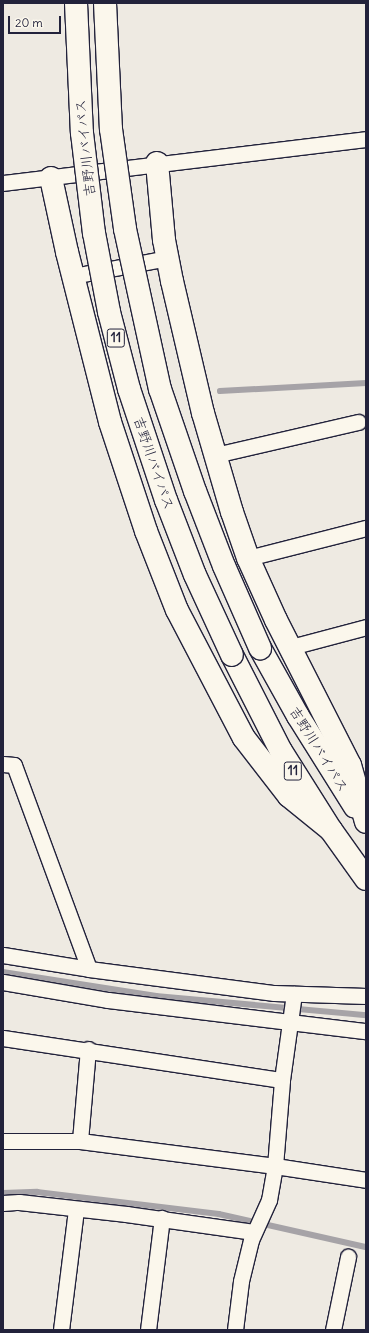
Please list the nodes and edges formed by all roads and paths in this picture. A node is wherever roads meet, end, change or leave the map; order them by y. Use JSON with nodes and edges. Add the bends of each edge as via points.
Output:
{"nodes":[{"id":1,"x":76,"y":3,"type":"edge"},
{"id":2,"x":106,"y":3,"type":"edge"},
{"id":3,"x":366,"y":139,"type":"edge"},
{"id":4,"x":157,"y":163,"type":"junction"},
{"id":5,"x":51,"y":178,"type":"junction"},
{"id":6,"x":3,"y":183,"type":"edge"},
{"id":7,"x":168,"y":258,"type":"junction"},
{"id":8,"x":73,"y":276,"type":"junction"},
{"id":9,"x":358,"y":422,"type":"dead end"},
{"id":10,"x":215,"y":455,"type":"junction"},
{"id":11,"x":366,"y":528,"type":"edge"},
{"id":12,"x":248,"y":558,"type":"junction"},
{"id":13,"x":366,"y":627,"type":"edge"},
{"id":14,"x":291,"y":647,"type":"junction"},
{"id":15,"x":3,"y":764,"type":"edge"},
{"id":16,"x":366,"y":822,"type":"edge"},
{"id":17,"x":366,"y":825,"type":"edge"},
{"id":18,"x":331,"y":830,"type":"junction"},
{"id":19,"x":366,"y":879,"type":"edge"},
{"id":20,"x":3,"y":955,"type":"edge"},
{"id":21,"x":89,"y":969,"type":"junction"},
{"id":22,"x":3,"y":982,"type":"edge"},
{"id":23,"x":366,"y":996,"type":"edge"},
{"id":24,"x":291,"y":1009,"type":"junction"},
{"id":25,"x":366,"y":1031,"type":"edge"},
{"id":26,"x":3,"y":1038,"type":"edge"},
{"id":27,"x":88,"y":1049,"type":"junction"},
{"id":28,"x":282,"y":1080,"type":"junction"},
{"id":29,"x":3,"y":1141,"type":"edge"},
{"id":30,"x":80,"y":1141,"type":"junction"},
{"id":31,"x":275,"y":1166,"type":"junction"},
{"id":32,"x":366,"y":1180,"type":"edge"},
{"id":33,"x":3,"y":1203,"type":"edge"},
{"id":34,"x":76,"y":1209,"type":"junction"},
{"id":35,"x":162,"y":1218,"type":"junction"},
{"id":36,"x":257,"y":1226,"type":"junction"},
{"id":37,"x":348,"y":1257,"type":"dead end"},
{"id":38,"x":61,"y":1330,"type":"edge"},
{"id":39,"x":148,"y":1330,"type":"edge"},
{"id":40,"x":235,"y":1330,"type":"edge"},
{"id":41,"x":333,"y":1330,"type":"edge"}],
"edges":[{"from":1,"to":18,"type":"highway","name":"吉野川バイパス","number":"11","bridge":true,"via":[[82,133],[94,233],[109,312],[129,388],[166,500],[195,575],[281,751]]},
{"from":2,"to":17,"type":"highway","name":"吉野川バイパス","number":"11","bridge":true,"via":[[111,129],[125,229],[160,388],[197,498],[260,648],[298,716]]},
{"from":3,"to":4,"type":"street"},
{"from":4,"to":5,"type":"street"},
{"from":4,"to":7,"type":"highway"},
{"from":5,"to":6,"type":"street"},
{"from":5,"to":8,"type":"highway","number":"11"},
{"from":7,"to":8,"type":"street"},
{"from":7,"to":10,"type":"highway"},
{"from":8,"to":18,"type":"highway","number":"11","via":[[110,422],[146,531],[177,610],[244,738],[289,796]]},
{"from":9,"to":10,"type":"street"},
{"from":10,"to":12,"type":"highway"},
{"from":11,"to":12,"type":"street"},
{"from":12,"to":14,"type":"highway"},
{"from":13,"to":14,"type":"street"},
{"from":14,"to":16,"type":"highway","via":[[350,765]]},
{"from":15,"to":21,"type":"street","via":[[14,765]]},
{"from":18,"to":19,"type":"highway","name":"吉野川バイパス","number":"11"},
{"from":20,"to":21,"type":"street"},
{"from":21,"to":24,"type":"street"},
{"from":22,"to":24,"type":"street","via":[[108,1000]]},
{"from":23,"to":24,"type":"street"},
{"from":24,"to":25,"type":"street"},
{"from":24,"to":28,"type":"street"},
{"from":26,"to":27,"type":"street"},
{"from":27,"to":28,"type":"street"},
{"from":27,"to":30,"type":"street"},
{"from":28,"to":31,"type":"street"},
{"from":29,"to":30,"type":"street"},
{"from":30,"to":31,"type":"street"},
{"from":31,"to":32,"type":"street"},
{"from":31,"to":36,"type":"street","via":[[269,1200]]},
{"from":33,"to":34,"type":"street","via":[[19,1202]]},
{"from":34,"to":35,"type":"street"},
{"from":34,"to":38,"type":"street"},
{"from":35,"to":36,"type":"street"},
{"from":35,"to":39,"type":"street"},
{"from":36,"to":40,"type":"street","via":[[241,1281]]},
{"from":37,"to":41,"type":"street"}]}
